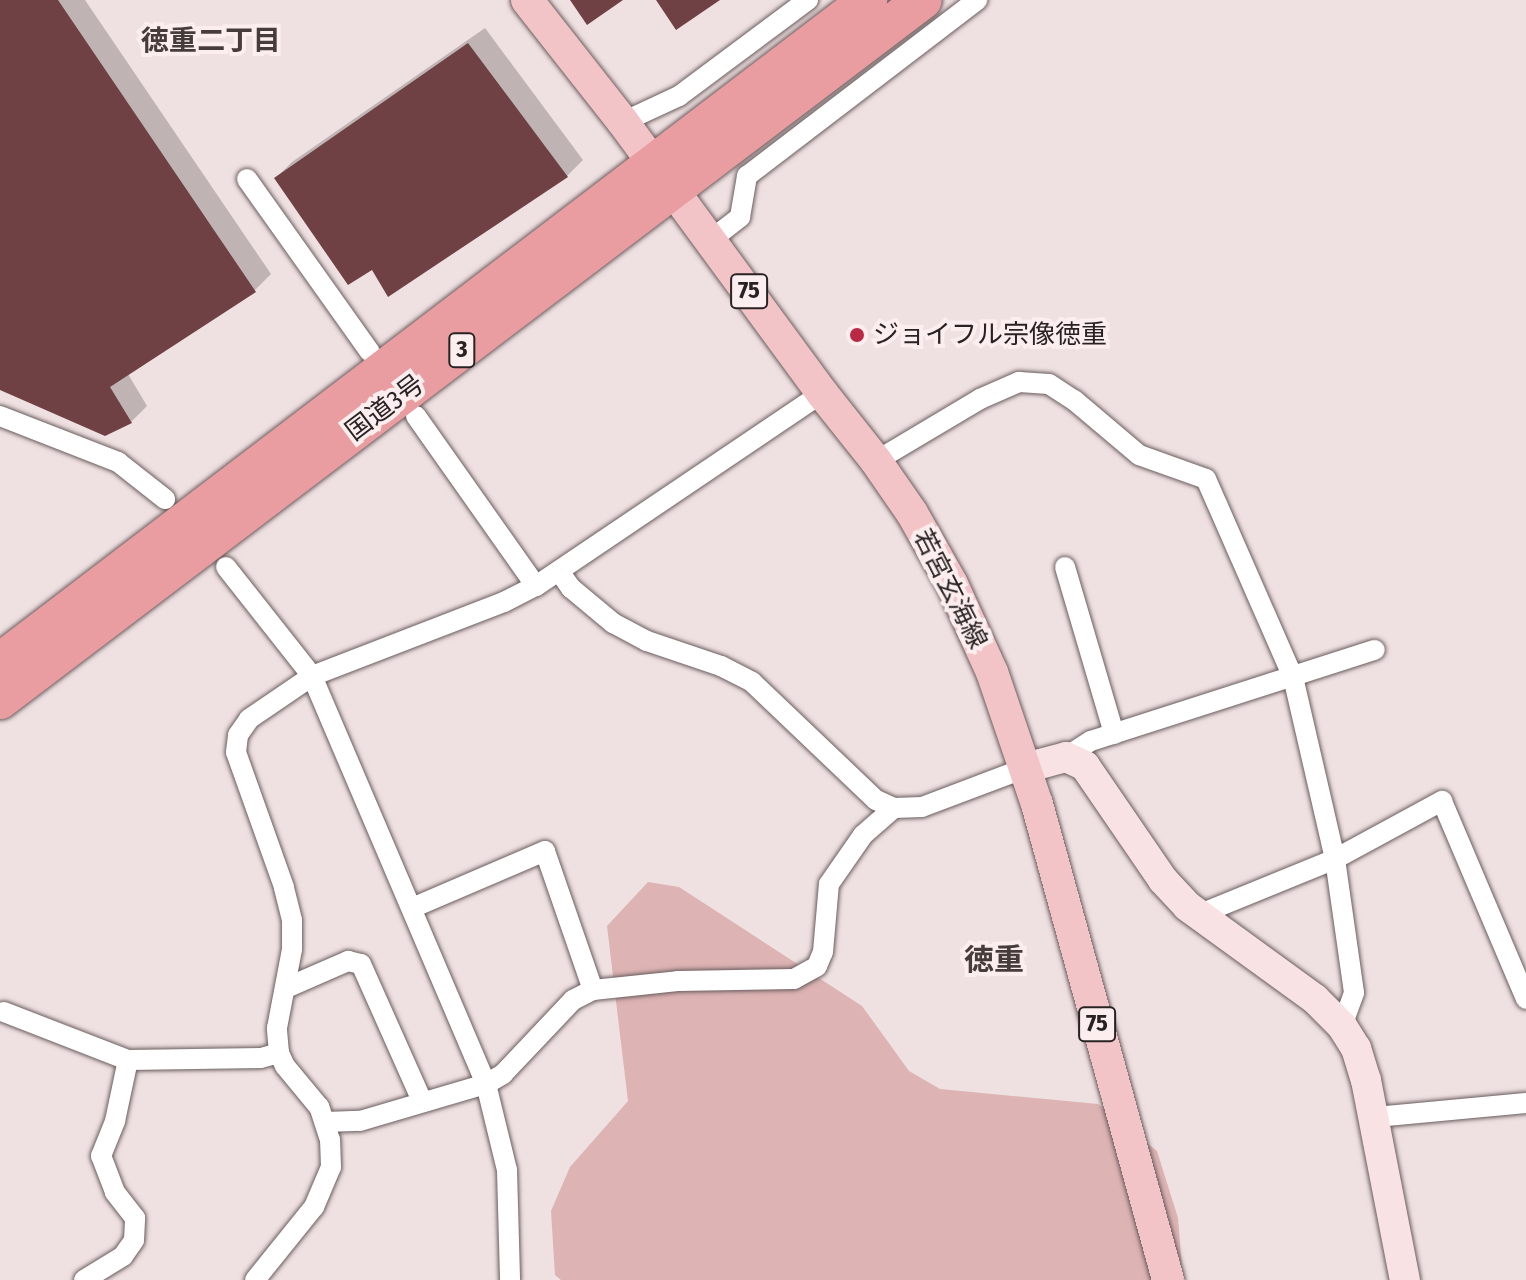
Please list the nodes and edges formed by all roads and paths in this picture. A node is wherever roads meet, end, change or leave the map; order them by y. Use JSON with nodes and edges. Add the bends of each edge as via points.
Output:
{"nodes":[{"id":1,"x":527,"y":0,"type":"edge"},
{"id":2,"x":808,"y":0,"type":"edge"},
{"id":3,"x":868,"y":0,"type":"edge"},
{"id":4,"x":923,"y":0,"type":"edge"},
{"id":5,"x":977,"y":0,"type":"edge"},
{"id":6,"x":623,"y":122,"type":"junction"},
{"id":7,"x":663,"y":175,"type":"junction"},
{"id":8,"x":247,"y":179,"type":"dead end"},
{"id":9,"x":712,"y":239,"type":"junction"},
{"id":10,"x":370,"y":352,"type":"dead end"},
{"id":11,"x":822,"y":393,"type":"junction"},
{"id":12,"x":0,"y":416,"type":"edge"},
{"id":13,"x":416,"y":416,"type":"dead end"},
{"id":14,"x":876,"y":461,"type":"junction"},
{"id":15,"x":165,"y":499,"type":"dead end"},
{"id":16,"x":226,"y":567,"type":"dead end"},
{"id":17,"x":1065,"y":567,"type":"dead end"},
{"id":18,"x":559,"y":571,"type":"junction"},
{"id":19,"x":536,"y":586,"type":"junction"},
{"id":20,"x":1375,"y":650,"type":"dead end"},
{"id":21,"x":0,"y":662,"type":"edge"},
{"id":22,"x":312,"y":676,"type":"junction"},
{"id":23,"x":1293,"y":677,"type":"junction"},
{"id":24,"x":0,"y":700,"type":"edge"},
{"id":25,"x":1114,"y":734,"type":"junction"},
{"id":26,"x":1066,"y":757,"type":"junction"},
{"id":27,"x":1025,"y":768,"type":"junction"},
{"id":28,"x":894,"y":808,"type":"junction"},
{"id":29,"x":1335,"y":859,"type":"junction"},
{"id":30,"x":412,"y":908,"type":"junction"},
{"id":31,"x":1198,"y":915,"type":"junction"},
{"id":32,"x":286,"y":988,"type":"junction"},
{"id":33,"x":593,"y":990,"type":"junction"},
{"id":34,"x":1526,"y":999,"type":"edge"},
{"id":35,"x":4,"y":1012,"type":"dead end"},
{"id":36,"x":1342,"y":1026,"type":"junction"},
{"id":37,"x":279,"y":1053,"type":"junction"},
{"id":38,"x":128,"y":1060,"type":"junction"},
{"id":39,"x":486,"y":1084,"type":"junction"},
{"id":40,"x":422,"y":1101,"type":"junction"},
{"id":41,"x":1526,"y":1103,"type":"edge"},
{"id":42,"x":1375,"y":1117,"type":"junction"},
{"id":43,"x":325,"y":1122,"type":"junction"},
{"id":44,"x":84,"y":1280,"type":"edge"},
{"id":45,"x":255,"y":1280,"type":"edge"},
{"id":46,"x":510,"y":1280,"type":"edge"},
{"id":47,"x":1168,"y":1280,"type":"edge"},
{"id":48,"x":1405,"y":1280,"type":"edge"}],
"edges":[{"from":1,"to":6,"type":"main road","name":"若宮玄海線","number":"75"},
{"from":2,"to":6,"type":"street","via":[[679,96]]},
{"from":3,"to":7,"type":"highway","name":"国道3号","number":"3"},
{"from":4,"to":7,"type":"highway","name":"国道3号","number":"3"},
{"from":5,"to":9,"type":"street","via":[[747,176],[740,217]]},
{"from":6,"to":7,"type":"main road","name":"若宮玄海線","number":"75"},
{"from":7,"to":9,"type":"main road","name":"若宮玄海線","number":"75"},
{"from":7,"to":21,"type":"highway","name":"国道3号","number":"3"},
{"from":7,"to":24,"type":"highway","name":"国道3号","number":"3"},
{"from":8,"to":10,"type":"street"},
{"from":9,"to":11,"type":"main road","name":"若宮玄海線","number":"75"},
{"from":11,"to":14,"type":"main road","name":"若宮玄海線","number":"75"},
{"from":11,"to":18,"type":"street"},
{"from":12,"to":15,"type":"street","via":[[118,462]]},
{"from":13,"to":19,"type":"street"},
{"from":14,"to":23,"type":"street","via":[[980,399],[1019,382],[1049,384],[1139,455],[1206,479]]},
{"from":14,"to":27,"type":"main road","name":"若宮玄海線","number":"75","via":[[952,584],[992,672]]},
{"from":16,"to":22,"type":"street"},
{"from":17,"to":25,"type":"street"},
{"from":18,"to":19,"type":"street"},
{"from":18,"to":28,"type":"street","via":[[613,623],[752,682],[876,800]]},
{"from":19,"to":22,"type":"street"},
{"from":20,"to":23,"type":"street"},
{"from":22,"to":30,"type":"street"},
{"from":22,"to":32,"type":"street","via":[[249,719],[238,735],[236,752],[292,920]]},
{"from":23,"to":25,"type":"street"},
{"from":23,"to":29,"type":"street"},
{"from":25,"to":26,"type":"street"},
{"from":26,"to":27,"type":"street"},
{"from":26,"to":31,"type":"street","via":[[1085,766],[1163,880]]},
{"from":27,"to":28,"type":"street","via":[[922,807]]},
{"from":27,"to":47,"type":"main road","name":"若宮玄海線","number":"75"},
{"from":28,"to":33,"type":"street","via":[[863,835],[829,884],[817,966],[794,979],[678,981]]},
{"from":29,"to":31,"type":"street"},
{"from":29,"to":34,"type":"street","via":[[1442,801]]},
{"from":29,"to":36,"type":"street","via":[[1354,993]]},
{"from":30,"to":33,"type":"street","via":[[545,851]]},
{"from":30,"to":39,"type":"street"},
{"from":31,"to":36,"type":"street","via":[[1315,999]]},
{"from":32,"to":37,"type":"street","via":[[277,1028]]},
{"from":32,"to":40,"type":"street","via":[[348,961],[361,964]]},
{"from":33,"to":39,"type":"street","via":[[573,1000],[503,1074]]},
{"from":35,"to":38,"type":"street"},
{"from":36,"to":42,"type":"street","via":[[1356,1048]]},
{"from":37,"to":38,"type":"street","via":[[261,1058]]},
{"from":37,"to":43,"type":"street"},
{"from":38,"to":44,"type":"street","via":[[115,1121],[101,1156],[115,1192],[135,1218],[134,1240],[123,1256]]},
{"from":39,"to":40,"type":"street"},
{"from":39,"to":46,"type":"street","via":[[507,1170]]},
{"from":40,"to":43,"type":"street","via":[[360,1121]]},
{"from":41,"to":42,"type":"street"},
{"from":42,"to":48,"type":"street"},
{"from":43,"to":45,"type":"street","via":[[331,1167],[325,1187]]}]}
